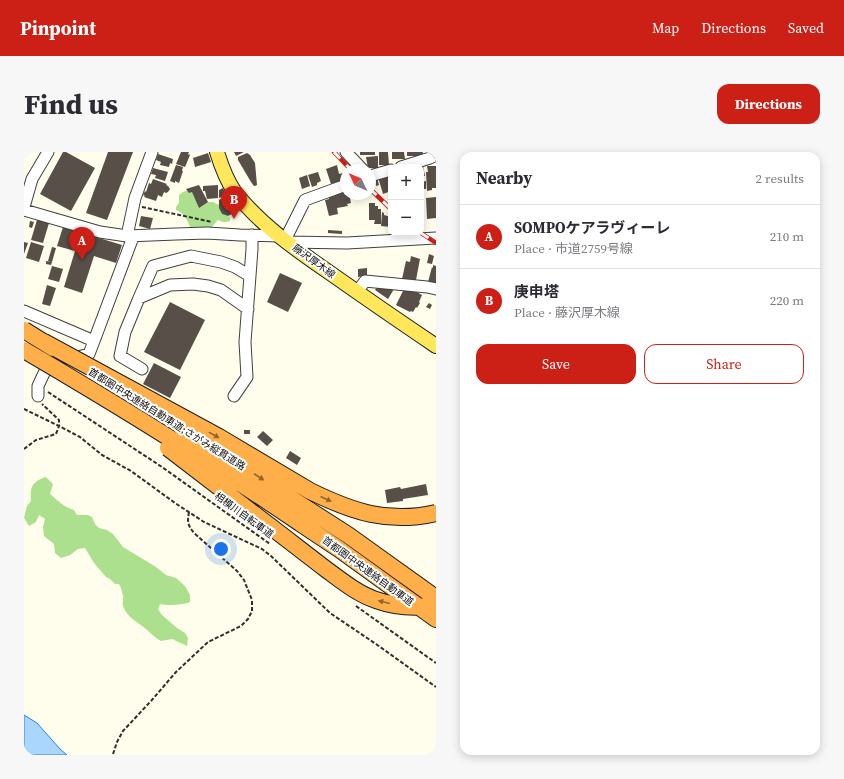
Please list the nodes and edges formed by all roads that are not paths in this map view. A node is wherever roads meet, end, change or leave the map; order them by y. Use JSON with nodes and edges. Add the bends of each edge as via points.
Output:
{"nodes":[{"id":1,"x":48,"y":152,"type":"edge"},
{"id":2,"x":152,"y":152,"type":"edge"},
{"id":3,"x":217,"y":152,"type":"edge"},
{"id":4,"x":346,"y":152,"type":"edge"},
{"id":5,"x":436,"y":155,"type":"edge"},
{"id":6,"x":358,"y":164,"type":"edge"},
{"id":7,"x":411,"y":164,"type":"edge"},
{"id":8,"x":388,"y":171,"type":"edge"},
{"id":9,"x":376,"y":174,"type":"edge"},
{"id":10,"x":340,"y":187,"type":"edge"},
{"id":11,"x":24,"y":207,"type":"edge"},
{"id":12,"x":24,"y":210,"type":"edge"},
{"id":13,"x":252,"y":235,"type":"junction"},
{"id":14,"x":130,"y":236,"type":"junction"},
{"id":15,"x":436,"y":238,"type":"edge"},
{"id":16,"x":284,"y":239,"type":"junction"},
{"id":17,"x":250,"y":276,"type":"junction"},
{"id":18,"x":436,"y":289,"type":"edge"},
{"id":19,"x":356,"y":292,"type":"junction"},
{"id":20,"x":139,"y":298,"type":"junction"},
{"id":21,"x":248,"y":309,"type":"junction"},
{"id":22,"x":24,"y":310,"type":"edge"},
{"id":23,"x":24,"y":330,"type":"edge"},
{"id":24,"x":94,"y":341,"type":"junction"},
{"id":25,"x":44,"y":342,"type":"junction"},
{"id":26,"x":436,"y":346,"type":"edge"},
{"id":27,"x":24,"y":350,"type":"edge"},
{"id":28,"x":24,"y":356,"type":"edge"},
{"id":29,"x":142,"y":368,"type":"dead end"},
{"id":30,"x":38,"y":391,"type":"road end"},
{"id":31,"x":234,"y":396,"type":"dead end"},
{"id":32,"x":436,"y":513,"type":"edge"},
{"id":33,"x":305,"y":516,"type":"junction"},
{"id":34,"x":436,"y":598,"type":"edge"},
{"id":35,"x":436,"y":605,"type":"edge"},
{"id":36,"x":436,"y":619,"type":"edge"}],
"edges":[{"from":1,"to":11,"type":"street","via":[[32,179]]},
{"from":2,"to":14,"type":"street","via":[[133,205]]},
{"from":3,"to":16,"type":"main road","name":"藤沢厚木線","via":[[233,189],[252,211]]},
{"from":4,"to":6,"type":"street"},
{"from":5,"to":7,"type":"street"},
{"from":8,"to":9,"type":"street"},
{"from":10,"to":16,"type":"street","via":[[305,200]]},
{"from":12,"to":14,"type":"street","via":[[100,232]]},
{"from":13,"to":14,"type":"street","via":[[207,233]]},
{"from":13,"to":16,"type":"street"},
{"from":13,"to":17,"type":"street"},
{"from":14,"to":24,"type":"street"},
{"from":15,"to":16,"type":"street","via":[[347,243]]},
{"from":16,"to":19,"type":"main road","name":"藤沢厚木線"},
{"from":17,"to":20,"type":"street","via":[[221,262],[191,256],[153,266]]},
{"from":17,"to":21,"type":"street"},
{"from":18,"to":19,"type":"street","via":[[365,281]]},
{"from":19,"to":26,"type":"main road","name":"藤沢厚木線"},
{"from":20,"to":21,"type":"street","via":[[170,285],[193,284],[221,290]]},
{"from":20,"to":29,"type":"street","via":[[120,356]]},
{"from":21,"to":31,"type":"street","via":[[245,342],[246,378]]},
{"from":22,"to":24,"type":"street"},
{"from":23,"to":25,"type":"highway","name":"首都圏中央連絡自動車道;さがみ縦貫道路","bridge":true},
{"from":24,"to":30,"type":"street","via":[[89,354],[55,360],[45,371]]},
{"from":25,"to":32,"type":"highway","one_way":true,"bridge":true,"via":[[325,498],[373,515],[406,518]]},
{"from":25,"to":33,"type":"highway","name":"首都圏中央連絡自動車道;さがみ縦貫道路","one_way":true,"bridge":true,"via":[[236,462]]},
{"from":27,"to":33,"type":"highway","name":"首都圏中央連絡自動車道;さがみ縦貫道路","bridge":true,"via":[[147,423],[242,484]]},
{"from":35,"to":28,"type":"highway","one_way":true,"bridge":true,"via":[[401,606],[365,596],[163,445]]},
{"from":33,"to":34,"type":"highway","name":"首都圏中央連絡自動車道","via":[[348,535]]},
{"from":33,"to":36,"type":"highway","name":"首都圏中央連絡自動車道","via":[[339,549]]}]}
